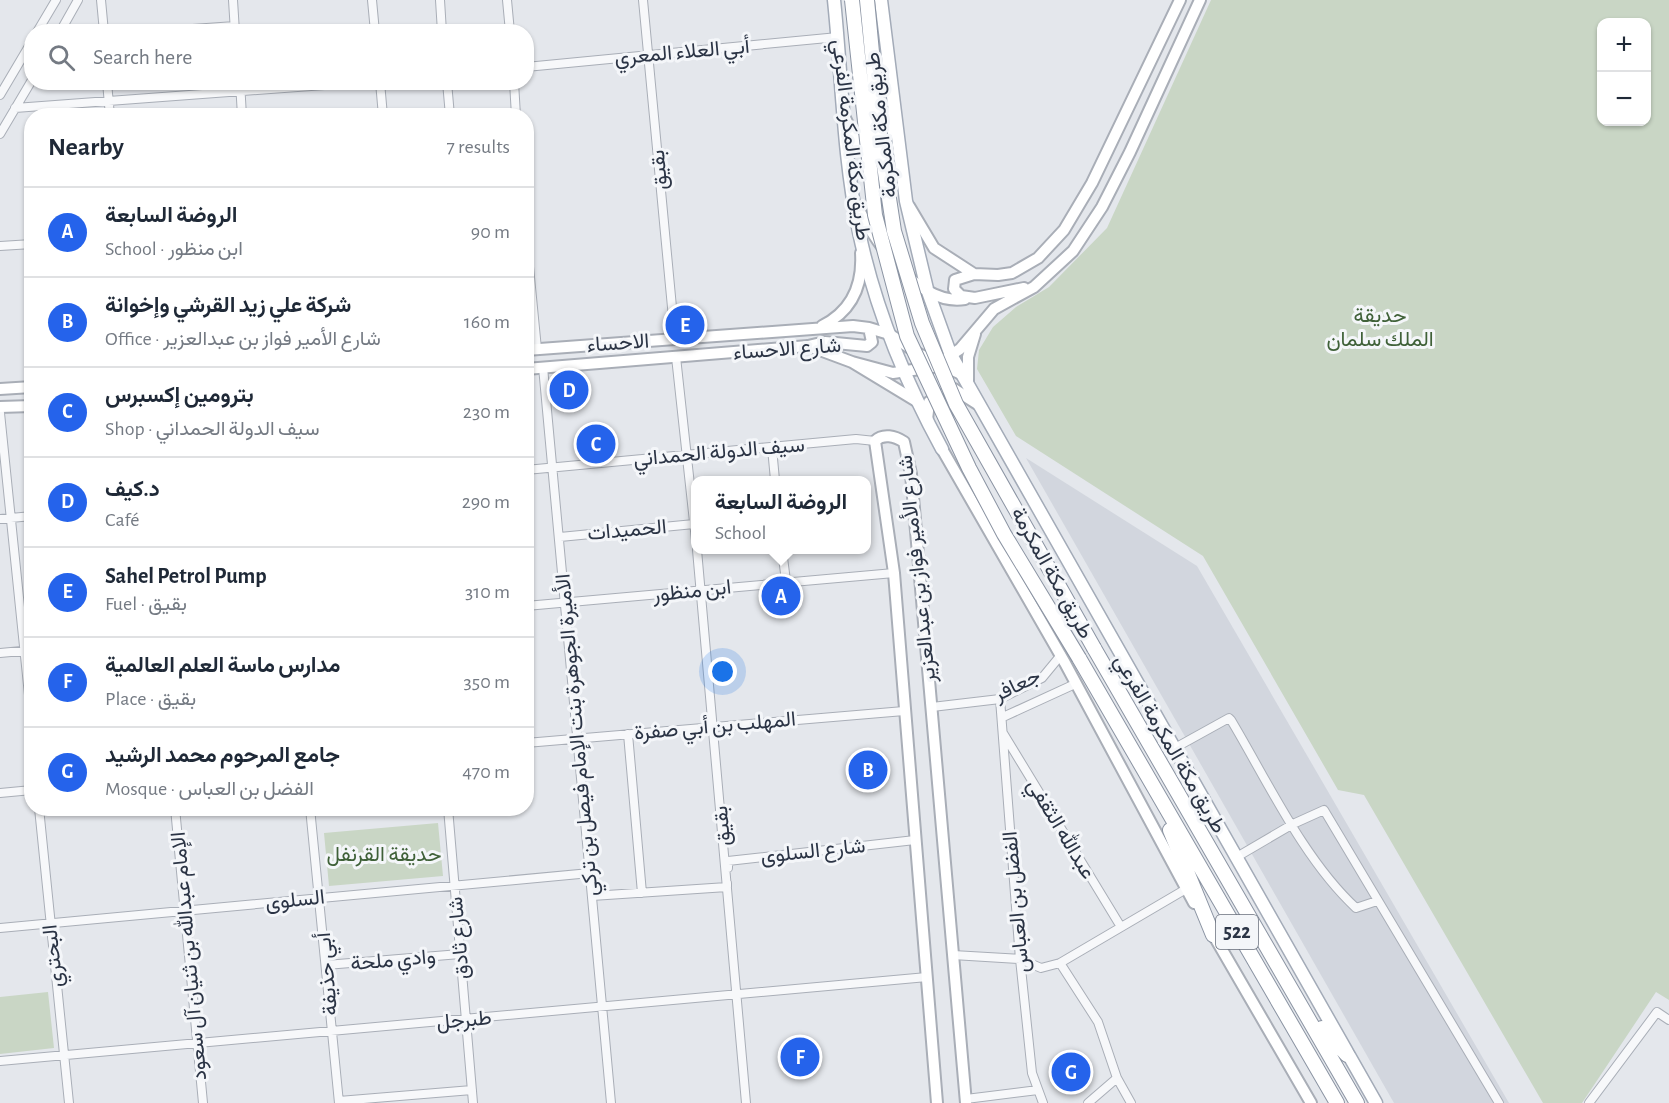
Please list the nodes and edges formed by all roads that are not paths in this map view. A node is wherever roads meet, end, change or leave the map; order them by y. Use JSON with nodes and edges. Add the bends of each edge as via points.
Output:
{"nodes":[{"id":1,"x":56,"y":0,"type":"edge"},
{"id":2,"x":78,"y":0,"type":"edge"},
{"id":3,"x":101,"y":0,"type":"edge"},
{"id":4,"x":233,"y":0,"type":"edge"},
{"id":5,"x":372,"y":0,"type":"edge"},
{"id":6,"x":440,"y":0,"type":"edge"},
{"id":7,"x":507,"y":0,"type":"edge"},
{"id":8,"x":644,"y":0,"type":"edge"},
{"id":9,"x":834,"y":0,"type":"edge"},
{"id":10,"x":852,"y":0,"type":"edge"},
{"id":11,"x":867,"y":0,"type":"edge"},
{"id":12,"x":881,"y":0,"type":"edge"},
{"id":13,"x":1180,"y":0,"type":"edge"},
{"id":14,"x":1200,"y":0,"type":"edge"},
{"id":15,"x":1170,"y":21,"type":"junction"},
{"id":16,"x":42,"y":24,"type":"edge"},
{"id":17,"x":64,"y":24,"type":"edge"},
{"id":18,"x":103,"y":24,"type":"edge"},
{"id":19,"x":235,"y":24,"type":"edge"},
{"id":20,"x":374,"y":24,"type":"edge"},
{"id":21,"x":442,"y":24,"type":"edge"},
{"id":22,"x":509,"y":24,"type":"edge"},
{"id":23,"x":1186,"y":30,"type":"junction"},
{"id":24,"x":838,"y":37,"type":"junction"},
{"id":25,"x":24,"y":54,"type":"edge"},
{"id":26,"x":648,"y":56,"type":"junction"},
{"id":27,"x":534,"y":66,"type":"edge"},
{"id":28,"x":26,"y":90,"type":"edge"},
{"id":29,"x":108,"y":90,"type":"edge"},
{"id":30,"x":274,"y":90,"type":"edge"},
{"id":31,"x":381,"y":90,"type":"edge"},
{"id":32,"x":448,"y":90,"type":"edge"},
{"id":33,"x":514,"y":90,"type":"edge"},
{"id":34,"x":240,"y":93,"type":"junction"},
{"id":35,"x":0,"y":94,"type":"edge"},
{"id":36,"x":109,"y":102,"type":"junction"},
{"id":37,"x":893,"y":107,"type":"junction"},
{"id":38,"x":15,"y":108,"type":"junction"},
{"id":39,"x":67,"y":108,"type":"edge"},
{"id":40,"x":109,"y":108,"type":"edge"},
{"id":41,"x":241,"y":108,"type":"edge"},
{"id":42,"x":382,"y":108,"type":"edge"},
{"id":43,"x":449,"y":108,"type":"edge"},
{"id":44,"x":516,"y":108,"type":"edge"},
{"id":45,"x":24,"y":109,"type":"edge"},
{"id":46,"x":844,"y":115,"type":"junction"},
{"id":47,"x":0,"y":135,"type":"edge"},
{"id":48,"x":906,"y":201,"type":"junction"},
{"id":49,"x":855,"y":205,"type":"junction"},
{"id":50,"x":859,"y":232,"type":"junction"},
{"id":51,"x":24,"y":244,"type":"edge"},
{"id":52,"x":0,"y":246,"type":"edge"},
{"id":53,"x":974,"y":274,"type":"junction"},
{"id":54,"x":1041,"y":280,"type":"junction"},
{"id":55,"x":927,"y":289,"type":"junction"},
{"id":56,"x":975,"y":297,"type":"junction"},
{"id":57,"x":853,"y":326,"type":"joint"},
{"id":58,"x":869,"y":328,"type":"junction"},
{"id":59,"x":816,"y":329,"type":"junction"},
{"id":60,"x":976,"y":331,"type":"junction"},
{"id":61,"x":889,"y":334,"type":"junction"},
{"id":62,"x":675,"y":339,"type":"junction"},
{"id":63,"x":808,"y":346,"type":"junction"},
{"id":64,"x":534,"y":350,"type":"edge"},
{"id":65,"x":951,"y":355,"type":"junction"},
{"id":66,"x":676,"y":357,"type":"junction"},
{"id":67,"x":852,"y":362,"type":"junction"},
{"id":68,"x":938,"y":363,"type":"junction"},
{"id":69,"x":543,"y":368,"type":"junction"},
{"id":70,"x":534,"y":369,"type":"edge"},
{"id":71,"x":905,"y":373,"type":"junction"},
{"id":72,"x":965,"y":380,"type":"junction"},
{"id":73,"x":24,"y":388,"type":"edge"},
{"id":74,"x":0,"y":389,"type":"edge"},
{"id":75,"x":918,"y":402,"type":"junction"},
{"id":76,"x":979,"y":405,"type":"junction"},
{"id":77,"x":24,"y":406,"type":"edge"},
{"id":78,"x":0,"y":407,"type":"edge"},
{"id":79,"x":0,"y":414,"type":"edge"},
{"id":80,"x":927,"y":420,"type":"junction"},
{"id":81,"x":875,"y":441,"type":"junction"},
{"id":82,"x":772,"y":448,"type":"junction"},
{"id":83,"x":942,"y":449,"type":"joint"},
{"id":84,"x":686,"y":456,"type":"junction"},
{"id":85,"x":553,"y":467,"type":"junction"},
{"id":86,"x":534,"y":469,"type":"edge"},
{"id":87,"x":775,"y":476,"type":"edge"},
{"id":88,"x":691,"y":498,"type":"edge"},
{"id":89,"x":24,"y":517,"type":"edge"},
{"id":90,"x":12,"y":518,"type":"junction"},
{"id":91,"x":0,"y":519,"type":"edge"},
{"id":92,"x":691,"y":524,"type":"edge"},
{"id":93,"x":560,"y":537,"type":"junction"},
{"id":94,"x":697,"y":554,"type":"edge"},
{"id":95,"x":783,"y":554,"type":"edge"},
{"id":96,"x":894,"y":573,"type":"junction"},
{"id":97,"x":786,"y":581,"type":"junction"},
{"id":98,"x":701,"y":590,"type":"junction"},
{"id":99,"x":565,"y":602,"type":"junction"},
{"id":100,"x":534,"y":605,"type":"edge"},
{"id":101,"x":24,"y":617,"type":"edge"},
{"id":102,"x":24,"y":650,"type":"edge"},
{"id":103,"x":0,"y":653,"type":"edge"},
{"id":104,"x":1061,"y":655,"type":"junction"},
{"id":105,"x":1075,"y":684,"type":"junction"},
{"id":106,"x":1000,"y":699,"type":"junction"},
{"id":107,"x":932,"y":707,"type":"junction"},
{"id":108,"x":904,"y":711,"type":"junction"},
{"id":109,"x":1004,"y":717,"type":"junction"},
{"id":110,"x":713,"y":726,"type":"junction"},
{"id":111,"x":1002,"y":731,"type":"junction"},
{"id":112,"x":628,"y":734,"type":"junction"},
{"id":113,"x":577,"y":739,"type":"junction"},
{"id":114,"x":534,"y":742,"type":"edge"},
{"id":115,"x":1173,"y":749,"type":"junction"},
{"id":116,"x":1138,"y":760,"type":"junction"},
{"id":117,"x":24,"y":791,"type":"edge"},
{"id":118,"x":0,"y":793,"type":"edge"},
{"id":119,"x":40,"y":816,"type":"edge"},
{"id":120,"x":176,"y":816,"type":"edge"},
{"id":121,"x":311,"y":816,"type":"edge"},
{"id":122,"x":448,"y":816,"type":"edge"},
{"id":123,"x":1293,"y":824,"type":"junction"},
{"id":124,"x":915,"y":840,"type":"junction"},
{"id":125,"x":1235,"y":858,"type":"junction"},
{"id":126,"x":590,"y":873,"type":"junction"},
{"id":127,"x":454,"y":885,"type":"junction"},
{"id":128,"x":1233,"y":886,"type":"junction"},
{"id":129,"x":727,"y":887,"type":"junction"},
{"id":130,"x":1186,"y":889,"type":"junction"},
{"id":131,"x":642,"y":893,"type":"junction"},
{"id":132,"x":592,"y":896,"type":"junction"},
{"id":133,"x":320,"y":897,"type":"junction"},
{"id":134,"x":1377,"y":901,"type":"junction"},
{"id":135,"x":185,"y":910,"type":"junction"},
{"id":136,"x":50,"y":924,"type":"junction"},
{"id":137,"x":1121,"y":927,"type":"junction"},
{"id":138,"x":0,"y":928,"type":"edge"},
{"id":139,"x":1213,"y":935,"type":"junction"},
{"id":140,"x":460,"y":954,"type":"junction"},
{"id":141,"x":953,"y":955,"type":"junction"},
{"id":142,"x":1020,"y":959,"type":"junction"},
{"id":143,"x":1060,"y":963,"type":"junction"},
{"id":144,"x":326,"y":965,"type":"junction"},
{"id":145,"x":927,"y":977,"type":"junction"},
{"id":146,"x":735,"y":995,"type":"junction"},
{"id":147,"x":602,"y":1007,"type":"junction"},
{"id":148,"x":466,"y":1020,"type":"junction"},
{"id":149,"x":1669,"y":1020,"type":"edge"},
{"id":150,"x":332,"y":1031,"type":"junction"},
{"id":151,"x":198,"y":1044,"type":"junction"},
{"id":152,"x":64,"y":1055,"type":"junction"},
{"id":153,"x":1347,"y":1055,"type":"junction"},
{"id":154,"x":0,"y":1061,"type":"edge"},
{"id":155,"x":1117,"y":1078,"type":"junction"},
{"id":156,"x":472,"y":1090,"type":"junction"},
{"id":157,"x":1038,"y":1090,"type":"junction"},
{"id":158,"x":966,"y":1101,"type":"edge"},
{"id":159,"x":1593,"y":1101,"type":"edge"},
{"id":160,"x":339,"y":1102,"type":"edge"},
{"id":161,"x":69,"y":1103,"type":"edge"},
{"id":162,"x":203,"y":1103,"type":"edge"},
{"id":163,"x":473,"y":1103,"type":"edge"},
{"id":164,"x":611,"y":1103,"type":"edge"},
{"id":165,"x":746,"y":1103,"type":"edge"},
{"id":166,"x":937,"y":1103,"type":"edge"},
{"id":167,"x":1043,"y":1103,"type":"edge"},
{"id":168,"x":1088,"y":1103,"type":"edge"},
{"id":169,"x":1131,"y":1103,"type":"edge"},
{"id":170,"x":1311,"y":1103,"type":"edge"},
{"id":171,"x":1337,"y":1103,"type":"edge"},
{"id":172,"x":1357,"y":1103,"type":"edge"},
{"id":173,"x":1376,"y":1103,"type":"edge"},
{"id":174,"x":1499,"y":1103,"type":"edge"}],
"edges":[{"from":1,"to":16,"type":"street"},
{"from":2,"to":17,"type":"street"},
{"from":3,"to":18,"type":"street"},
{"from":4,"to":19,"type":"street"},
{"from":5,"to":20,"type":"street"},
{"from":6,"to":21,"type":"street"},
{"from":7,"to":22,"type":"street"},
{"from":8,"to":26,"type":"street","name":"بقيق"},
{"from":9,"to":24,"type":"main road","name":"طريق مكة المكرمة الفرعي"},
{"from":10,"to":116,"type":"highway","name":"طريق مكة المكرمة","number":"522","bridge":true,"via":[[875,215],[908,336],[1004,534]]},
{"from":11,"to":128,"type":"highway","name":"طريق مكة المكرمة","number":"522","bridge":true,"via":[[881,146],[894,231],[922,323],[956,404]]},
{"from":12,"to":37,"type":"main road","name":"طريق مكة المكرمة الفرعي"},
{"from":13,"to":15,"type":"main road"},
{"from":14,"to":23,"type":"main road"},
{"from":15,"to":23,"type":"main road"},
{"from":15,"to":53,"type":"main road","via":[[1092,183],[1064,230],[1038,258],[1012,273]]},
{"from":23,"to":54,"type":"main road","via":[[1102,207],[1073,251]]},
{"from":24,"to":26,"type":"street","name":"أبي العلاء المعري"},
{"from":24,"to":46,"type":"main road","name":"طريق مكة المكرمة الفرعي"},
{"from":25,"to":35,"type":"street"},
{"from":26,"to":27,"type":"street","name":"أبي العلاء المعري"},
{"from":26,"to":62,"type":"street","name":"بقيق"},
{"from":28,"to":38,"type":"street"},
{"from":29,"to":36,"type":"street"},
{"from":30,"to":34,"type":"street"},
{"from":31,"to":42,"type":"street"},
{"from":32,"to":43,"type":"street"},
{"from":33,"to":44,"type":"street"},
{"from":34,"to":36,"type":"street"},
{"from":34,"to":41,"type":"street"},
{"from":36,"to":39,"type":"street"},
{"from":36,"to":40,"type":"street"},
{"from":37,"to":46,"type":"main road","via":[[885,142],[873,150],[859,147]]},
{"from":37,"to":48,"type":"main road","name":"طريق مكة المكرمة الفرعي"},
{"from":38,"to":45,"type":"street"},
{"from":38,"to":47,"type":"street"},
{"from":46,"to":49,"type":"main road","name":"طريق مكة المكرمة الفرعي"},
{"from":48,"to":53,"type":"main road","via":[[934,248]]},
{"from":48,"to":55,"type":"main road","name":"طريق مكة المكرمة الفرعي"},
{"from":49,"to":50,"type":"main road","name":"طريق مكة المكرمة الفرعي"},
{"from":49,"to":55,"type":"main road","via":[[891,259]]},
{"from":50,"to":59,"type":"main road","via":[[859,287],[846,308]]},
{"from":50,"to":61,"type":"main road","name":"طريق مكة المكرمة الفرعي"},
{"from":51,"to":52,"type":"street"},
{"from":53,"to":56,"type":"main road","via":[[955,280],[954,289],[962,296]]},
{"from":54,"to":56,"type":"main road","via":[[1025,288]]},
{"from":54,"to":60,"type":"main road","via":[[994,309]]},
{"from":55,"to":56,"type":"main road","via":[[958,300]]},
{"from":55,"to":65,"type":"main road","name":"طريق مكة المكرمة الفرعي"},
{"from":57,"to":58,"type":"main road","name":"شارع الاحساء"},
{"from":57,"to":59,"type":"main road","name":"الاحساء"},
{"from":58,"to":61,"type":"main road"},
{"from":58,"to":63,"type":"main road","name":"شارع الاحساء","via":[[872,342],[867,346],[825,342]]},
{"from":59,"to":62,"type":"main road","name":"الاحساء"},
{"from":60,"to":65,"type":"main road"},
{"from":60,"to":72,"type":"main road"},
{"from":61,"to":68,"type":"main road"},
{"from":61,"to":71,"type":"main road","name":"طريق مكة المكرمة الفرعي"},
{"from":62,"to":64,"type":"main road","name":"الاحساء"},
{"from":63,"to":66,"type":"main road","name":"شارع الاحساء"},
{"from":63,"to":67,"type":"main road"},
{"from":65,"to":68,"type":"main road"},
{"from":65,"to":72,"type":"main road","name":"طريق مكة المكرمة الفرعي"},
{"from":66,"to":69,"type":"main road","name":"شارع الاحساء"},
{"from":66,"to":84,"type":"street"},
{"from":67,"to":71,"type":"main road"},
{"from":67,"to":75,"type":"main road"},
{"from":68,"to":71,"type":"main road"},
{"from":68,"to":72,"type":"main road"},
{"from":69,"to":70,"type":"main road","name":"شارع الاحساء"},
{"from":69,"to":85,"type":"street","name":"الأميرة الجوهرة بنت الإمام فيصل بن تركي"},
{"from":71,"to":75,"type":"main road","name":"طريق مكة المكرمة الفرعي"},
{"from":72,"to":76,"type":"main road","name":"طريق مكة المكرمة الفرعي"},
{"from":73,"to":74,"type":"main road"},
{"from":75,"to":80,"type":"main road","name":"طريق مكة المكرمة الفرعي"},
{"from":76,"to":80,"type":"main road","via":[[954,389],[929,402]]},
{"from":76,"to":115,"type":"main road","name":"طريق مكة المكرمة الفرعي"},
{"from":77,"to":78,"type":"main road"},
{"from":79,"to":90,"type":"street"},
{"from":80,"to":83,"type":"main road","name":"طريق مكة المكرمة الفرعي"},
{"from":81,"to":82,"type":"street","name":"سيف الدولة الحمداني","via":[[856,439]]},
{"from":81,"to":96,"type":"main road","name":"شارع الأمير فواز بن عبدالعزير"},
{"from":81,"to":107,"type":"main road","name":"شارع الأمير فواز بن عبدالعزير","via":[[884,436],[904,441]]},
{"from":82,"to":84,"type":"street","name":"سيف الدولة الحمداني"},
{"from":82,"to":87,"type":"street"},
{"from":83,"to":104,"type":"main road","name":"طريق مكة المكرمة الفرعي"},
{"from":84,"to":85,"type":"street","name":"سيف الدولة الحمداني"},
{"from":84,"to":88,"type":"street"},
{"from":85,"to":86,"type":"street","name":"سيف الدولة الحمداني"},
{"from":85,"to":93,"type":"street","name":"الأميرة الجوهرة بنت الإمام فيصل بن تركي"},
{"from":89,"to":90,"type":"street"},
{"from":90,"to":91,"type":"street"},
{"from":90,"to":101,"type":"street"},
{"from":92,"to":93,"type":"street","name":"الحميدات"},
{"from":93,"to":99,"type":"street","name":"الأميرة الجوهرة بنت الإمام فيصل بن تركي"},
{"from":94,"to":98,"type":"street","name":"بقيق"},
{"from":95,"to":97,"type":"street"},
{"from":96,"to":97,"type":"street","name":"ابن منظور"},
{"from":96,"to":108,"type":"main road","name":"شارع الأمير فواز بن عبدالعزير"},
{"from":97,"to":98,"type":"street","name":"ابن منظور"},
{"from":98,"to":99,"type":"street","name":"ابن منظور"},
{"from":98,"to":110,"type":"street","name":"بقيق"},
{"from":99,"to":100,"type":"street","name":"ابن منظور"},
{"from":99,"to":113,"type":"street","name":"الأميرة الجوهرة بنت الإمام فيصل بن تركي"},
{"from":102,"to":103,"type":"street"},
{"from":104,"to":105,"type":"main road","name":"طريق مكة المكرمة الفرعي"},
{"from":104,"to":106,"type":"street","name":"جعافر","via":[[1041,678]]},
{"from":105,"to":109,"type":"street"},
{"from":105,"to":130,"type":"main road","name":"طريق مكة المكرمة الفرعي"},
{"from":106,"to":107,"type":"street","name":"جعافر"},
{"from":106,"to":109,"type":"street","name":"الفضل بن العباس"},
{"from":107,"to":141,"type":"main road","name":"شارع الأمير فواز بن عبدالعزير"},
{"from":108,"to":110,"type":"street","name":"المهلب بن أبي صفرة"},
{"from":108,"to":124,"type":"main road","name":"شارع الأمير فواز بن عبدالعزير"},
{"from":109,"to":111,"type":"street","name":"الفضل بن العباس"},
{"from":110,"to":112,"type":"street","name":"المهلب بن أبي صفرة"},
{"from":110,"to":129,"type":"street","name":"بقيق"},
{"from":111,"to":137,"type":"street","name":"عبدالله الثقفي"},
{"from":111,"to":142,"type":"street","name":"الفضل بن العباس"},
{"from":112,"to":113,"type":"street","name":"المهلب بن أبي صفرة"},
{"from":112,"to":131,"type":"street"},
{"from":113,"to":114,"type":"street","name":"المهلب بن أبي صفرة"},
{"from":113,"to":126,"type":"street","name":"الأميرة الجوهرة بنت الإمام فيصل بن تركي"},
{"from":115,"to":123,"type":"street","via":[[1229,718]]},
{"from":115,"to":125,"type":"main road","name":"طريق مكة المكرمة الفرعي"},
{"from":116,"to":139,"type":"highway"},
{"from":116,"to":171,"type":"highway","name":"طريق مكة المكرمة","number":"522"},
{"from":117,"to":118,"type":"street"},
{"from":119,"to":136,"type":"street","name":"البحتري"},
{"from":120,"to":135,"type":"street","name":"الإمام عبدالله بن ثنيان آل سعود"},
{"from":121,"to":133,"type":"street","name":"أبي حذيفة"},
{"from":122,"to":127,"type":"street","name":"شارع ثادق"},
{"from":123,"to":125,"type":"street"},
{"from":123,"to":134,"type":"street","via":[[1338,892],[1356,908]]},
{"from":123,"to":134,"type":"street","via":[[1324,810]]},
{"from":124,"to":129,"type":"street","name":"شارع السلوى","via":[[728,861]]},
{"from":124,"to":145,"type":"main road","name":"شارع الأمير فواز بن عبدالعزير"},
{"from":125,"to":153,"type":"main road","name":"طريق مكة المكرمة الفرعي"},
{"from":126,"to":127,"type":"street","name":"السلوى"},
{"from":126,"to":132,"type":"street","name":"الأميرة الجوهرة بنت الإمام فيصل بن تركي"},
{"from":127,"to":133,"type":"street","name":"السلوى"},
{"from":127,"to":140,"type":"street","name":"شارع ثادق"},
{"from":128,"to":153,"type":"highway","via":[[1325,1033]]},
{"from":128,"to":172,"type":"highway","name":"طريق مكة المكرمة","number":"522"},
{"from":129,"to":131,"type":"street"},
{"from":129,"to":146,"type":"street","name":"بقيق"},
{"from":130,"to":137,"type":"street"},
{"from":130,"to":139,"type":"main road","name":"طريق مكة المكرمة الفرعي"},
{"from":131,"to":132,"type":"street"},
{"from":132,"to":147,"type":"street","name":"الأميرة الجوهرة بنت الإمام فيصل بن تركي"},
{"from":133,"to":135,"type":"street","name":"السلوى"},
{"from":133,"to":144,"type":"street","name":"أبي حذيفة"},
{"from":134,"to":174,"type":"street"},
{"from":135,"to":136,"type":"street","name":"السلوى"},
{"from":135,"to":151,"type":"street","name":"الإمام عبدالله بن ثنيان آل سعود"},
{"from":136,"to":138,"type":"street","name":"السلوى"},
{"from":136,"to":152,"type":"street","name":"البحتري"},
{"from":137,"to":143,"type":"street"},
{"from":139,"to":170,"type":"main road","name":"طريق مكة المكرمة الفرعي"},
{"from":140,"to":144,"type":"street","name":"وادي ملحة"},
{"from":140,"to":148,"type":"street","name":"شارع ثادق"},
{"from":141,"to":142,"type":"street"},
{"from":141,"to":158,"type":"main road","name":"شارع الأمير فواز بن عبدالعزير"},
{"from":142,"to":143,"type":"street","via":[[1041,968]]},
{"from":142,"to":157,"type":"street","name":"الفضل بن العباس","via":[[1032,1073]]},
{"from":143,"to":155,"type":"street","via":[[1098,1022]]},
{"from":144,"to":150,"type":"street","name":"أبي حذيفة"},
{"from":145,"to":146,"type":"street","name":"طبرجل"},
{"from":145,"to":166,"type":"main road","name":"شارع الأمير فواز بن عبدالعزير"},
{"from":146,"to":147,"type":"street","name":"طبرجل"},
{"from":146,"to":165,"type":"street","name":"بقيق"},
{"from":147,"to":148,"type":"street","name":"طبرجل"},
{"from":147,"to":164,"type":"street","name":"الأميرة الجوهرة بنت الإمام فيصل بن تركي"},
{"from":148,"to":150,"type":"street","name":"طبرجل"},
{"from":148,"to":156,"type":"street","name":"شارع ثادق"},
{"from":149,"to":159,"type":"street","via":[[1657,1012]]},
{"from":150,"to":151,"type":"street","name":"طبرجل"},
{"from":150,"to":160,"type":"street","name":"أبي حذيفة"},
{"from":151,"to":152,"type":"street","name":"طبرجل"},
{"from":151,"to":162,"type":"street","name":"الإمام عبدالله بن ثنيان آل سعود"},
{"from":152,"to":154,"type":"street","name":"طبرجل"},
{"from":152,"to":161,"type":"street","name":"البحتري"},
{"from":153,"to":173,"type":"main road","name":"طريق مكة المكرمة الفرعي"},
{"from":155,"to":168,"type":"street"},
{"from":155,"to":169,"type":"street"},
{"from":156,"to":160,"type":"street"},
{"from":156,"to":163,"type":"street","name":"شارع ثادق"},
{"from":157,"to":158,"type":"street"},
{"from":157,"to":167,"type":"street","name":"الفضل بن العباس"}]}
